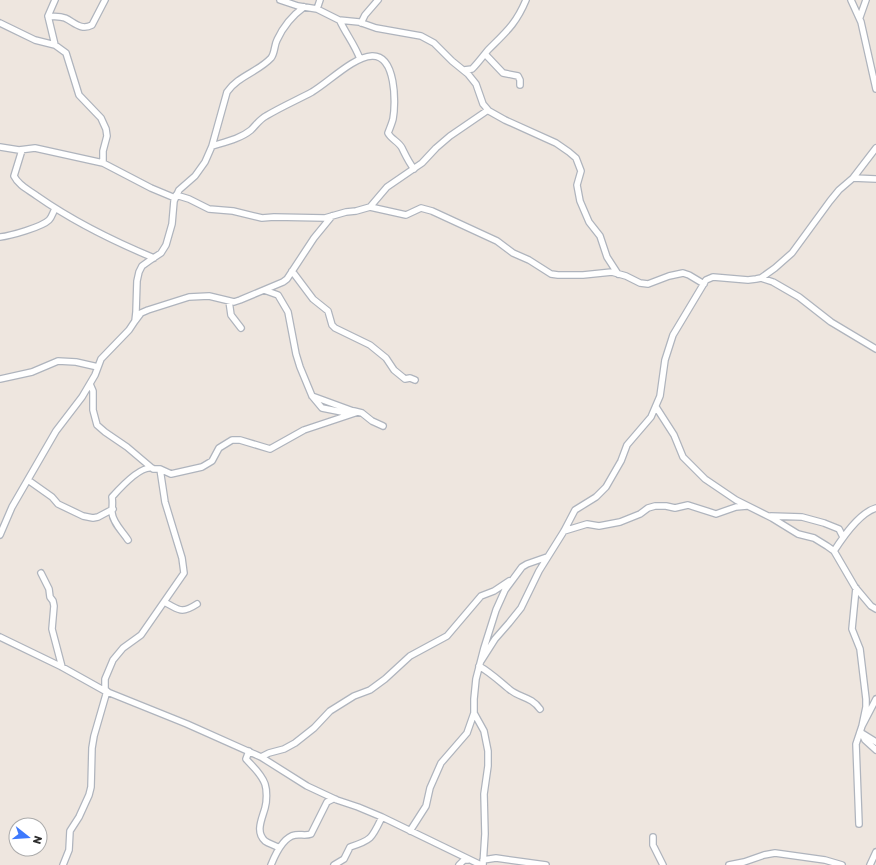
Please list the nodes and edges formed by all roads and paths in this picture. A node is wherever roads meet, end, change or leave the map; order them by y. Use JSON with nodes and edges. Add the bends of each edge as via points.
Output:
{"nodes":[{"id":1,"x":55,"y":0,"type":"edge"},
{"id":2,"x":105,"y":0,"type":"edge"},
{"id":3,"x":280,"y":0,"type":"edge"},
{"id":4,"x":320,"y":0,"type":"edge"},
{"id":5,"x":378,"y":0,"type":"edge"},
{"id":6,"x":526,"y":0,"type":"edge"},
{"id":7,"x":851,"y":0,"type":"edge"},
{"id":8,"x":866,"y":0,"type":"edge"},
{"id":9,"x":304,"y":7,"type":"junction"},
{"id":10,"x":317,"y":9,"type":"junction"},
{"id":11,"x":48,"y":16,"type":"junction"},
{"id":12,"x":860,"y":17,"type":"junction"},
{"id":13,"x":340,"y":21,"type":"junction"},
{"id":14,"x":0,"y":23,"type":"edge"},
{"id":15,"x":361,"y":23,"type":"junction"},
{"id":16,"x":55,"y":45,"type":"junction"},
{"id":17,"x":485,"y":54,"type":"junction"},
{"id":18,"x":360,"y":59,"type":"junction"},
{"id":19,"x":464,"y":70,"type":"junction"},
{"id":20,"x":520,"y":85,"type":"dead end"},
{"id":21,"x":876,"y":89,"type":"edge"},
{"id":22,"x":488,"y":110,"type":"junction"},
{"id":23,"x":212,"y":146,"type":"junction"},
{"id":24,"x":0,"y":147,"type":"edge"},
{"id":25,"x":876,"y":148,"type":"edge"},
{"id":26,"x":22,"y":150,"type":"junction"},
{"id":27,"x":102,"y":163,"type":"junction"},
{"id":28,"x":414,"y":169,"type":"junction"},
{"id":29,"x":853,"y":178,"type":"junction"},
{"id":30,"x":876,"y":179,"type":"edge"},
{"id":31,"x":176,"y":197,"type":"junction"},
{"id":32,"x":370,"y":207,"type":"junction"},
{"id":33,"x":55,"y":209,"type":"junction"},
{"id":34,"x":332,"y":216,"type":"junction"},
{"id":35,"x":0,"y":237,"type":"edge"},
{"id":36,"x":154,"y":258,"type":"junction"},
{"id":37,"x":292,"y":271,"type":"junction"},
{"id":38,"x":618,"y":274,"type":"junction"},
{"id":39,"x":761,"y":278,"type":"junction"},
{"id":40,"x":704,"y":284,"type":"junction"},
{"id":41,"x":264,"y":290,"type":"junction"},
{"id":42,"x":229,"y":301,"type":"junction"},
{"id":43,"x":135,"y":321,"type":"junction"},
{"id":44,"x":241,"y":328,"type":"dead end"},
{"id":45,"x":876,"y":349,"type":"edge"},
{"id":46,"x":98,"y":367,"type":"junction"},
{"id":47,"x":0,"y":380,"type":"edge"},
{"id":48,"x":415,"y":380,"type":"dead end"},
{"id":49,"x":90,"y":384,"type":"junction"},
{"id":50,"x":656,"y":406,"type":"junction"},
{"id":51,"x":356,"y":412,"type":"junction"},
{"id":52,"x":383,"y":426,"type":"dead end"},
{"id":53,"x":153,"y":469,"type":"junction"},
{"id":54,"x":160,"y":469,"type":"junction"},
{"id":55,"x":28,"y":480,"type":"junction"},
{"id":56,"x":749,"y":507,"type":"junction"},
{"id":57,"x":876,"y":508,"type":"edge"},
{"id":58,"x":113,"y":509,"type":"junction"},
{"id":59,"x":766,"y":515,"type":"junction"},
{"id":60,"x":564,"y":531,"type":"junction"},
{"id":61,"x":0,"y":535,"type":"edge"},
{"id":62,"x":843,"y":537,"type":"junction"},
{"id":63,"x":128,"y":540,"type":"dead end"},
{"id":64,"x":834,"y":551,"type":"junction"},
{"id":65,"x":547,"y":557,"type":"junction"},
{"id":66,"x":41,"y":573,"type":"dead end"},
{"id":67,"x":516,"y":575,"type":"junction"},
{"id":68,"x":856,"y":588,"type":"junction"},
{"id":69,"x":164,"y":602,"type":"junction"},
{"id":70,"x":197,"y":604,"type":"dead end"},
{"id":71,"x":876,"y":609,"type":"edge"},
{"id":72,"x":0,"y":637,"type":"edge"},
{"id":73,"x":480,"y":663,"type":"junction"},
{"id":74,"x":62,"y":667,"type":"junction"},
{"id":75,"x":106,"y":691,"type":"junction"},
{"id":76,"x":876,"y":698,"type":"edge"},
{"id":77,"x":540,"y":709,"type":"dead end"},
{"id":78,"x":474,"y":713,"type":"junction"},
{"id":79,"x":861,"y":730,"type":"junction"},
{"id":80,"x":876,"y":742,"type":"edge"},
{"id":81,"x":876,"y":750,"type":"edge"},
{"id":82,"x":249,"y":751,"type":"junction"},
{"id":83,"x":261,"y":756,"type":"junction"},
{"id":84,"x":338,"y":800,"type":"junction"},
{"id":85,"x":382,"y":817,"type":"junction"},
{"id":86,"x":859,"y":824,"type":"dead end"},
{"id":87,"x":410,"y":831,"type":"junction"},
{"id":88,"x":653,"y":837,"type":"dead end"},
{"id":89,"x":279,"y":848,"type":"junction"},
{"id":90,"x":876,"y":852,"type":"edge"},
{"id":91,"x":808,"y":858,"type":"junction"},
{"id":92,"x":469,"y":860,"type":"junction"},
{"id":93,"x":513,"y":860,"type":"junction"},
{"id":94,"x":482,"y":863,"type":"edge"},
{"id":95,"x":63,"y":865,"type":"edge"},
{"id":96,"x":271,"y":865,"type":"edge"},
{"id":97,"x":334,"y":865,"type":"edge"},
{"id":98,"x":459,"y":865,"type":"edge"},
{"id":99,"x":517,"y":865,"type":"edge"},
{"id":100,"x":546,"y":865,"type":"edge"},
{"id":101,"x":663,"y":865,"type":"edge"},
{"id":102,"x":728,"y":865,"type":"edge"},
{"id":103,"x":809,"y":865,"type":"edge"},
{"id":104,"x":842,"y":865,"type":"edge"},
{"id":105,"x":870,"y":865,"type":"edge"}],
"edges":[{"from":1,"to":11,"type":"street"},
{"from":2,"to":11,"type":"street","via":[[92,25],[88,27]]},
{"from":3,"to":9,"type":"street"},
{"from":4,"to":10,"type":"street"},
{"from":5,"to":15,"type":"street"},
{"from":6,"to":17,"type":"street","via":[[517,20]]},
{"from":7,"to":12,"type":"street"},
{"from":8,"to":12,"type":"street"},
{"from":9,"to":10,"type":"street"},
{"from":9,"to":23,"type":"street","via":[[285,26],[270,58],[237,80],[227,92]]},
{"from":10,"to":13,"type":"street"},
{"from":11,"to":16,"type":"street"},
{"from":12,"to":21,"type":"street"},
{"from":13,"to":15,"type":"street"},
{"from":13,"to":18,"type":"street"},
{"from":14,"to":16,"type":"street","via":[[34,40]]},
{"from":15,"to":19,"type":"street","via":[[421,36],[434,43]]},
{"from":16,"to":27,"type":"street","via":[[66,53],[79,94],[101,118],[106,129]]},
{"from":17,"to":19,"type":"street","via":[[472,69]]},
{"from":17,"to":20,"type":"street","via":[[503,73],[518,76]]},
{"from":18,"to":23,"type":"street","via":[[312,92],[262,118],[235,139]]},
{"from":18,"to":28,"type":"street","via":[[378,57],[390,69],[394,99],[388,133],[401,146]]},
{"from":19,"to":22,"type":"street","via":[[476,84],[483,104]]},
{"from":22,"to":28,"type":"street","via":[[450,136]]},
{"from":22,"to":38,"type":"street","via":[[556,143],[576,158],[581,171],[577,185],[580,201]]},
{"from":23,"to":31,"type":"street","via":[[200,170],[184,184]]},
{"from":24,"to":26,"type":"street"},
{"from":25,"to":29,"type":"street"},
{"from":26,"to":27,"type":"street","via":[[35,148]]},
{"from":26,"to":33,"type":"street","via":[[14,176],[16,180]]},
{"from":27,"to":31,"type":"street","via":[[151,188]]},
{"from":28,"to":32,"type":"street","via":[[387,187]]},
{"from":29,"to":30,"type":"street"},
{"from":29,"to":39,"type":"street","via":[[830,201],[792,253]]},
{"from":31,"to":34,"type":"street","via":[[189,199],[209,209],[233,211],[262,218],[315,219]]},
{"from":31,"to":36,"type":"street","via":[[170,234],[162,253]]},
{"from":32,"to":34,"type":"street"},
{"from":32,"to":38,"type":"street","via":[[406,215],[421,208],[432,211],[497,240],[513,253],[551,274]]},
{"from":33,"to":35,"type":"street","via":[[45,223]]},
{"from":33,"to":36,"type":"street","via":[[105,237]]},
{"from":34,"to":37,"type":"street"},
{"from":36,"to":43,"type":"street","via":[[142,266],[138,275]]},
{"from":37,"to":41,"type":"street","via":[[283,282]]},
{"from":37,"to":48,"type":"street","via":[[314,299],[328,311],[335,328],[370,345],[386,358],[401,377]]},
{"from":38,"to":40,"type":"street","via":[[648,284],[683,273]]},
{"from":39,"to":40,"type":"street","via":[[748,280],[713,277]]},
{"from":39,"to":45,"type":"street","via":[[800,297],[831,322]]},
{"from":40,"to":50,"type":"street","via":[[673,335]]},
{"from":41,"to":42,"type":"street","via":[[234,302]]},
{"from":41,"to":51,"type":"street","via":[[278,295],[288,312],[296,354],[312,396]]},
{"from":42,"to":43,"type":"street","via":[[209,296],[189,297],[148,310]]},
{"from":42,"to":44,"type":"street","via":[[231,314]]},
{"from":43,"to":46,"type":"street","via":[[104,354]]},
{"from":46,"to":47,"type":"street","via":[[58,361],[32,372]]},
{"from":46,"to":49,"type":"street"},
{"from":49,"to":53,"type":"street","via":[[97,425]]},
{"from":49,"to":55,"type":"street","via":[[56,431]]},
{"from":50,"to":56,"type":"street","via":[[683,457],[714,486]]},
{"from":50,"to":60,"type":"street","via":[[632,438],[606,487],[596,497],[575,510]]},
{"from":51,"to":52,"type":"street"},
{"from":51,"to":54,"type":"street","via":[[304,430],[270,449],[232,440],[219,448],[212,461],[202,467],[171,474]]},
{"from":53,"to":54,"type":"street"},
{"from":53,"to":58,"type":"street","via":[[142,470],[113,496]]},
{"from":54,"to":69,"type":"street","via":[[165,502],[184,571]]},
{"from":55,"to":58,"type":"street","via":[[63,507],[83,516],[98,517]]},
{"from":55,"to":61,"type":"street","via":[[12,507]]},
{"from":56,"to":59,"type":"street"},
{"from":56,"to":60,"type":"street","via":[[736,507],[716,514],[688,505],[675,508],[655,506],[620,522],[599,526],[588,524]]},
{"from":57,"to":62,"type":"street","via":[[860,518]]},
{"from":58,"to":63,"type":"street","via":[[116,522]]},
{"from":59,"to":62,"type":"street","via":[[802,517],[824,523],[839,529]]},
{"from":59,"to":64,"type":"street","via":[[798,534],[814,538]]},
{"from":60,"to":65,"type":"street"},
{"from":62,"to":64,"type":"street"},
{"from":64,"to":68,"type":"street"},
{"from":65,"to":67,"type":"street","via":[[527,564]]},
{"from":65,"to":73,"type":"street","via":[[521,608],[495,639]]},
{"from":66,"to":74,"type":"street","via":[[53,601],[52,629]]},
{"from":67,"to":73,"type":"street","via":[[505,590],[496,610]]},
{"from":67,"to":83,"type":"street","via":[[494,591],[481,596],[447,636],[410,656],[370,690],[330,710],[305,736],[284,749]]},
{"from":68,"to":71,"type":"street"},
{"from":68,"to":79,"type":"street","via":[[852,629],[860,649],[866,699]]},
{"from":69,"to":70,"type":"street","via":[[183,610]]},
{"from":69,"to":75,"type":"street","via":[[141,635],[123,648],[113,660],[105,679]]},
{"from":72,"to":74,"type":"street"},
{"from":73,"to":77,"type":"street","via":[[510,690],[531,700]]},
{"from":73,"to":78,"type":"street","via":[[474,694]]},
{"from":74,"to":75,"type":"street"},
{"from":75,"to":82,"type":"street"},
{"from":75,"to":95,"type":"street","via":[[94,736],[90,791],[70,831],[69,850]]},
{"from":76,"to":79,"type":"street"},
{"from":78,"to":87,"type":"street","via":[[466,733],[441,763],[430,788],[426,806]]},
{"from":78,"to":94,"type":"street","via":[[484,731],[488,751]]},
{"from":79,"to":80,"type":"street"},
{"from":79,"to":81,"type":"street","via":[[865,740]]},
{"from":79,"to":86,"type":"street","via":[[856,744]]},
{"from":82,"to":83,"type":"street"},
{"from":82,"to":89,"type":"street","via":[[246,759],[257,770],[266,788],[266,805],[260,832],[266,842]]},
{"from":83,"to":84,"type":"street","via":[[307,786]]},
{"from":84,"to":85,"type":"street"},
{"from":84,"to":89,"type":"street","via":[[327,802],[311,834],[292,836]]},
{"from":85,"to":87,"type":"street"},
{"from":85,"to":97,"type":"street","via":[[372,837],[366,842],[350,847],[345,859]]},
{"from":87,"to":92,"type":"street"},
{"from":88,"to":101,"type":"street","via":[[653,845]]},
{"from":89,"to":96,"type":"street"},
{"from":90,"to":105,"type":"street"},
{"from":91,"to":102,"type":"street","via":[[772,853]]},
{"from":91,"to":103,"type":"street"},
{"from":91,"to":104,"type":"street"},
{"from":92,"to":94,"type":"street"},
{"from":92,"to":98,"type":"street","via":[[464,860]]},
{"from":93,"to":94,"type":"street","via":[[496,858]]},
{"from":93,"to":99,"type":"street"},
{"from":93,"to":100,"type":"street"}]}
